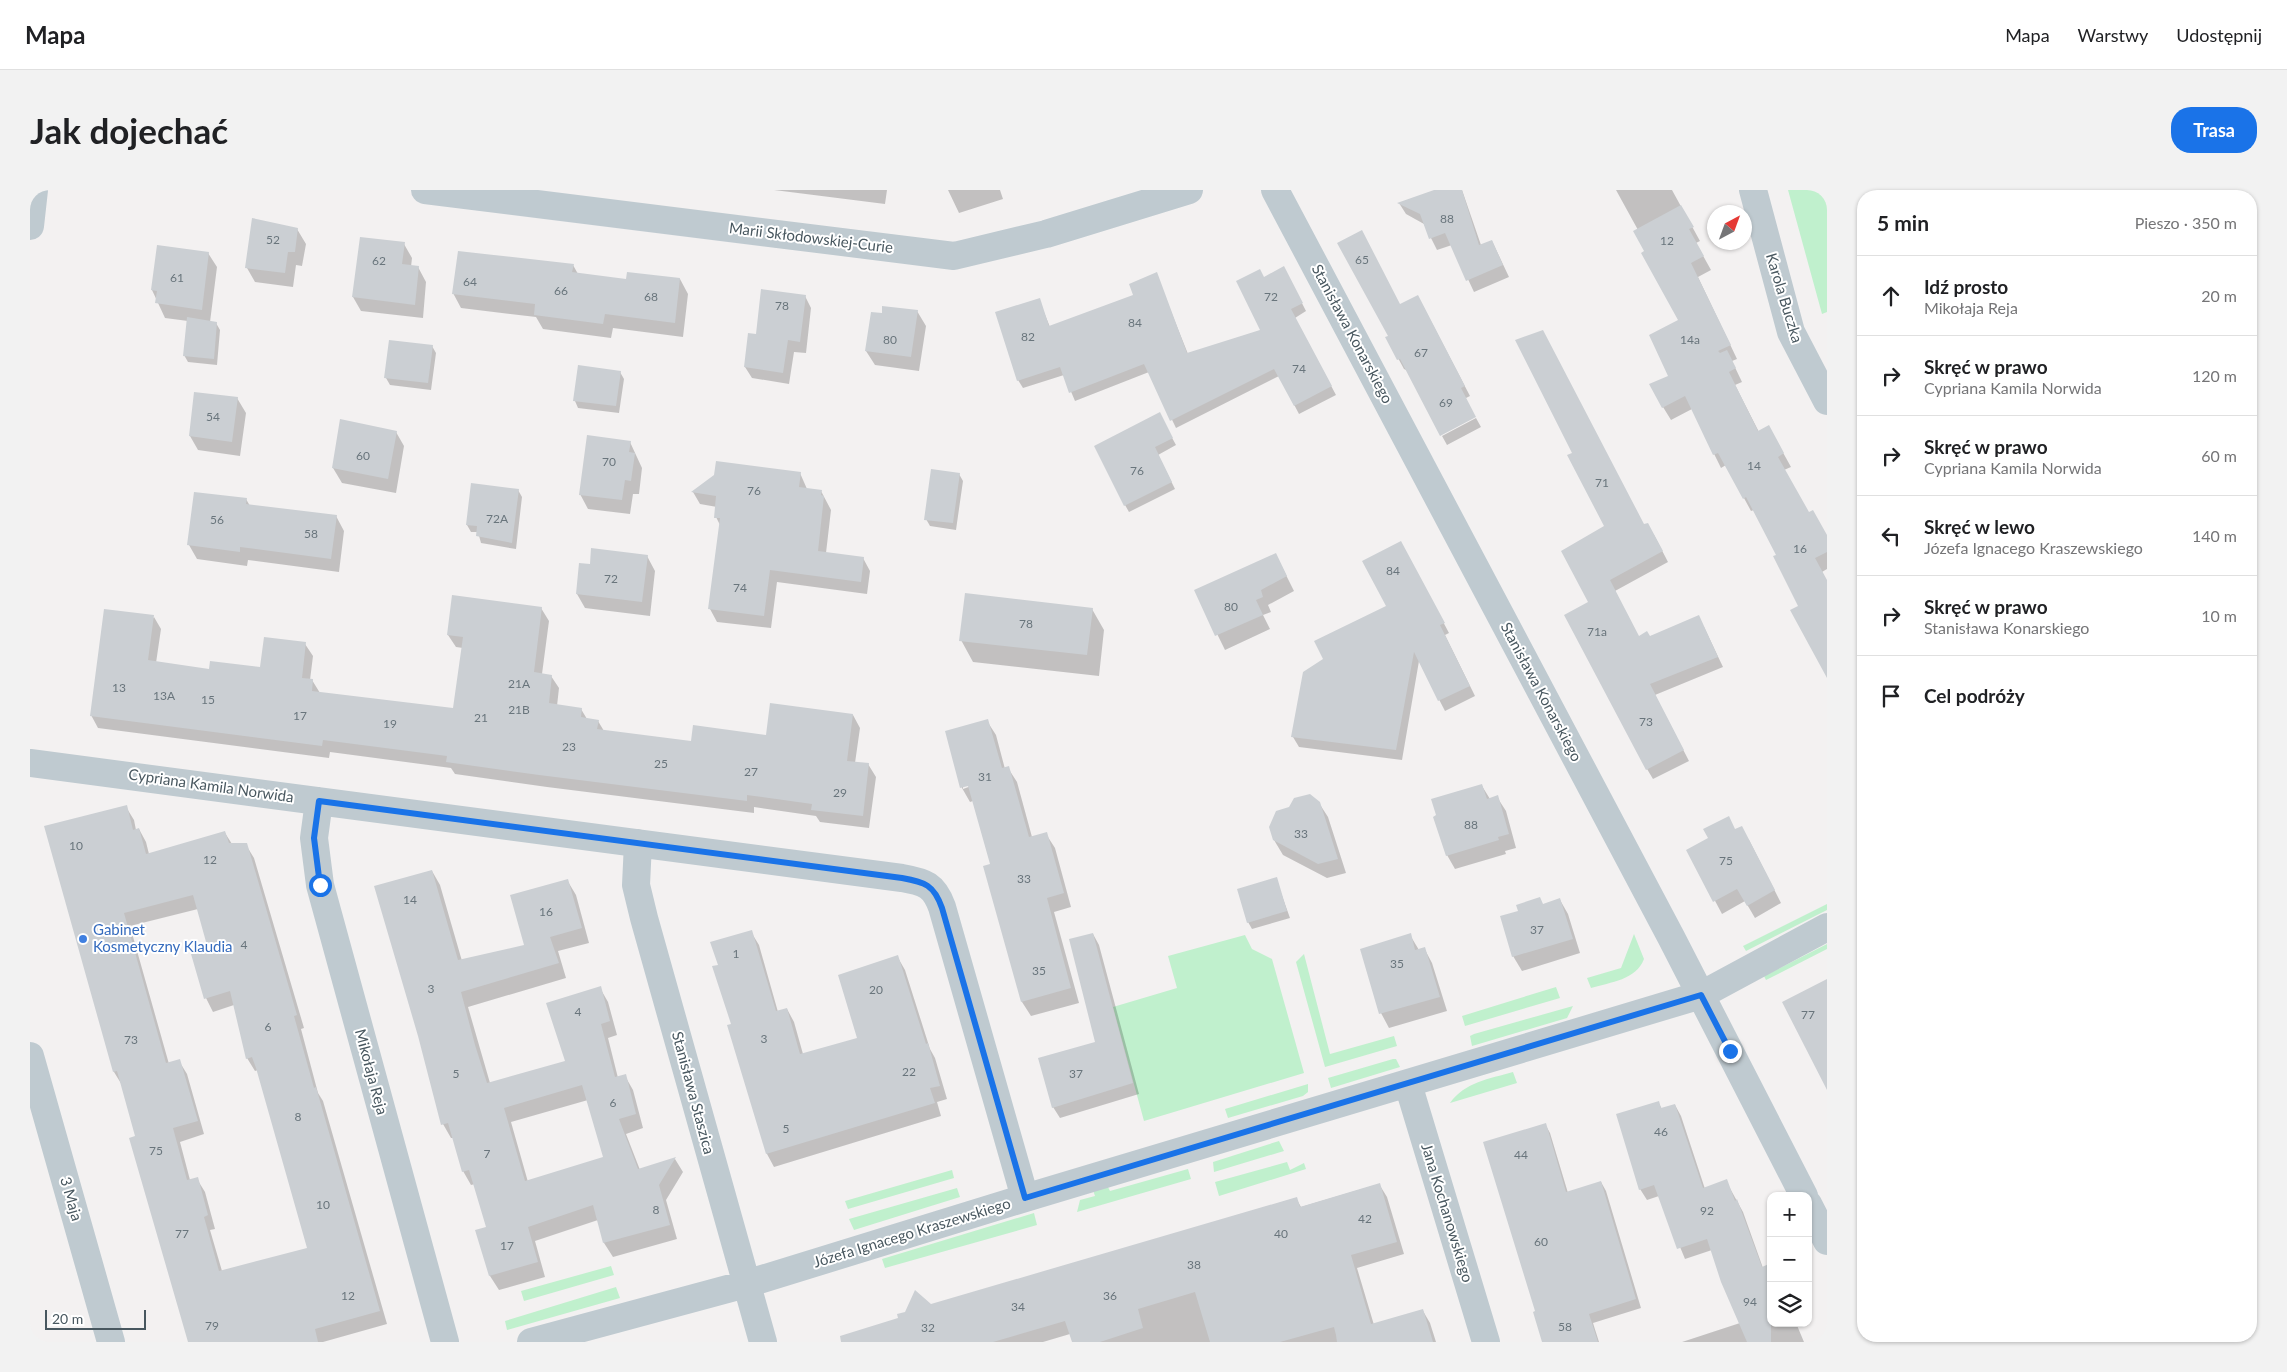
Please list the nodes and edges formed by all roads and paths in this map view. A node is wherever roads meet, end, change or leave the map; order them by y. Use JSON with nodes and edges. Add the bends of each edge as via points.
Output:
{"nodes":[{"id":1,"x":34,"y":190,"type":"edge"},
{"id":2,"x":425,"y":190,"type":"edge"},
{"id":3,"x":1189,"y":190,"type":"edge"},
{"id":4,"x":1275,"y":190,"type":"edge"},
{"id":5,"x":1753,"y":190,"type":"edge"},
{"id":6,"x":516,"y":196,"type":"edge"},
{"id":7,"x":30,"y":226,"type":"edge"},
{"id":8,"x":1827,"y":401,"type":"edge"},
{"id":9,"x":30,"y":763,"type":"edge"},
{"id":10,"x":319,"y":801,"type":"junction"},
{"id":11,"x":638,"y":843,"type":"junction"},
{"id":12,"x":1827,"y":927,"type":"edge"},
{"id":13,"x":1701,"y":995,"type":"junction"},
{"id":14,"x":30,"y":1056,"type":"edge"},
{"id":15,"x":1408,"y":1084,"type":"junction"},
{"id":16,"x":1802,"y":1192,"type":"edge"},
{"id":17,"x":1025,"y":1198,"type":"junction"},
{"id":18,"x":1812,"y":1212,"type":"edge"},
{"id":19,"x":1827,"y":1241,"type":"edge"},
{"id":20,"x":746,"y":1284,"type":"junction"},
{"id":21,"x":111,"y":1342,"type":"edge"},
{"id":22,"x":445,"y":1342,"type":"edge"},
{"id":23,"x":531,"y":1342,"type":"edge"},
{"id":24,"x":762,"y":1342,"type":"edge"},
{"id":25,"x":1486,"y":1342,"type":"edge"}],
"edges":[{"from":1,"to":7,"type":"street"},
{"from":2,"to":6,"type":"street","name":"Marii Skłodowskiej-Curie"},
{"from":3,"to":6,"type":"street","name":"Marii Skłodowskiej-Curie","via":[[1046,234],[954,256]]},
{"from":4,"to":13,"type":"street","name":"Stanisława Konarskiego"},
{"from":5,"to":8,"type":"street","name":"Karola Buczka","via":[[1792,332]]},
{"from":9,"to":10,"type":"street","name":"Cypriana Kamila Norwida"},
{"from":10,"to":11,"type":"street","name":"Cypriana Kamila Norwida"},
{"from":10,"to":22,"type":"street","name":"Mikołaja Reja","via":[[314,838],[320,885]]},
{"from":11,"to":17,"type":"street","name":"Cypriana Kamila Norwida","via":[[902,878],[930,886],[942,908]]},
{"from":11,"to":20,"type":"street","name":"Stanisława Staszica","via":[[636,885],[644,918]]},
{"from":12,"to":13,"type":"street","name":"Józefa Ignacego Kraszewskiego"},
{"from":13,"to":15,"type":"street","name":"Józefa Ignacego Kraszewskiego"},
{"from":13,"to":16,"type":"street","name":"Stanisława Konarskiego"},
{"from":14,"to":21,"type":"street","name":"3 Maja"},
{"from":15,"to":17,"type":"street","name":"Józefa Ignacego Kraszewskiego"},
{"from":15,"to":25,"type":"street","name":"Jana Kochanowskiego"},
{"from":17,"to":20,"type":"street","name":"Józefa Ignacego Kraszewskiego"},
{"from":18,"to":19,"type":"street"},
{"from":20,"to":23,"type":"street","name":"Józefa Ignacego Kraszewskiego"},
{"from":20,"to":24,"type":"street","name":"Stanisława Staszica"}]}
